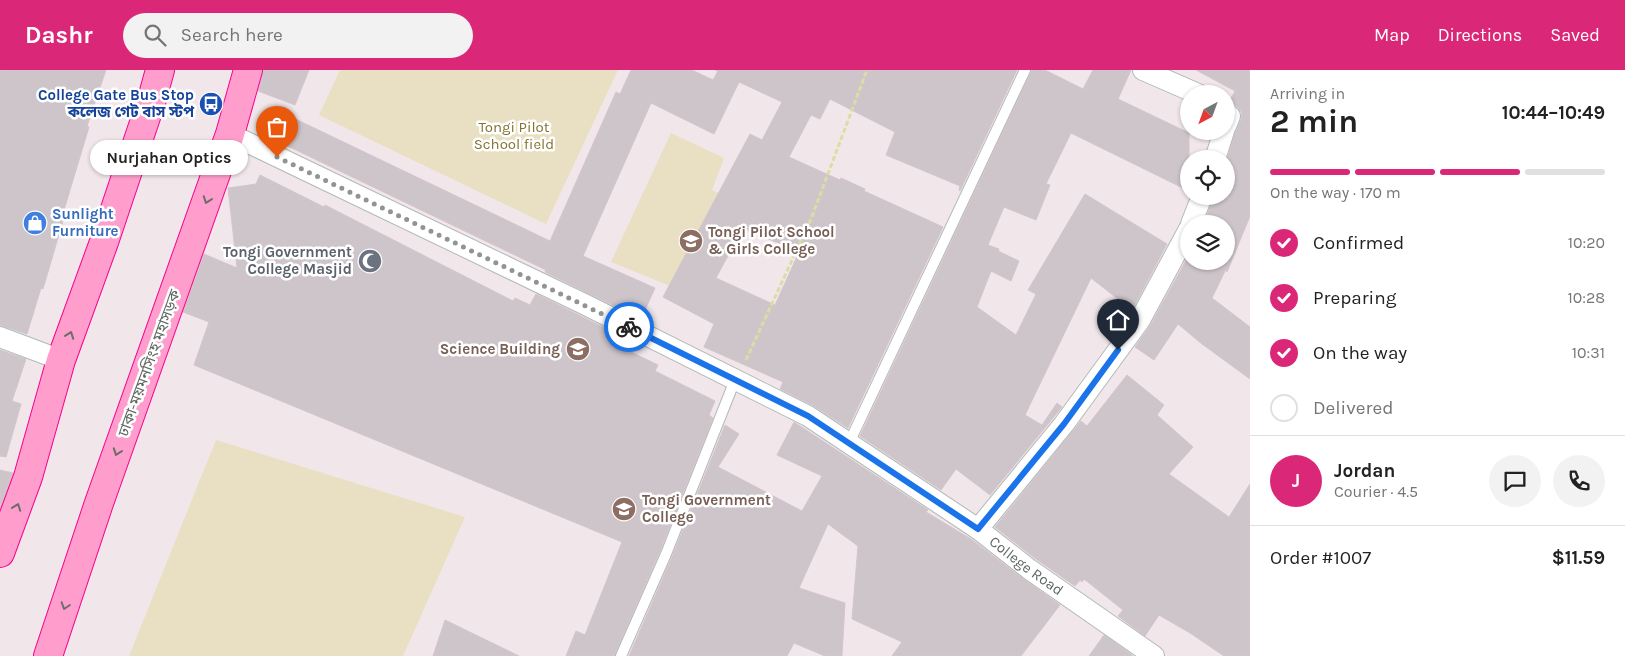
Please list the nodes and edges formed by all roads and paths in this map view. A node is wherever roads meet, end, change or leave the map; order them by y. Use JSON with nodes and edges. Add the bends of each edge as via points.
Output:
{"nodes":[{"id":1,"x":160,"y":70,"type":"edge"},
{"id":2,"x":248,"y":70,"type":"edge"},
{"id":3,"x":867,"y":70,"type":"edge"},
{"id":4,"x":1025,"y":70,"type":"edge"},
{"id":5,"x":1143,"y":70,"type":"edge"},
{"id":6,"x":1180,"y":86,"type":"edge"},
{"id":7,"x":230,"y":134,"type":"junction"},
{"id":8,"x":1180,"y":246,"type":"edge"},
{"id":9,"x":0,"y":337,"type":"edge"},
{"id":10,"x":61,"y":360,"type":"junction"},
{"id":11,"x":736,"y":380,"type":"junction"},
{"id":12,"x":849,"y":443,"type":"junction"},
{"id":13,"x":978,"y":529,"type":"junction"},
{"id":14,"x":0,"y":553,"type":"edge"},
{"id":15,"x":48,"y":656,"type":"edge"},
{"id":16,"x":621,"y":656,"type":"edge"},
{"id":17,"x":1154,"y":656,"type":"edge"}],
"edges":[{"from":10,"to":1,"type":"highway","one_way":true},
{"from":2,"to":7,"type":"highway","name":"ঢাকা-ময়মনসিংহ মহাসড়ক"},
{"from":3,"to":11,"type":"path","via":[[811,219]]},
{"from":4,"to":12,"type":"lane"},
{"from":5,"to":6,"type":"street"},
{"from":7,"to":11,"type":"street","name":"College Road"},
{"from":7,"to":15,"type":"highway","name":"ঢাকা-ময়মনসিংহ মহাসড়ক","one_way":true},
{"from":8,"to":13,"type":"street","via":[[1140,320],[1064,424]]},
{"from":9,"to":10,"type":"street"},
{"from":14,"to":10,"type":"highway","one_way":true,"via":[[28,477]]},
{"from":11,"to":12,"type":"street","name":"College Road","via":[[808,416]]},
{"from":11,"to":16,"type":"lane"},
{"from":12,"to":13,"type":"street","name":"College Road"},
{"from":13,"to":17,"type":"street","name":"College Road"}]}
